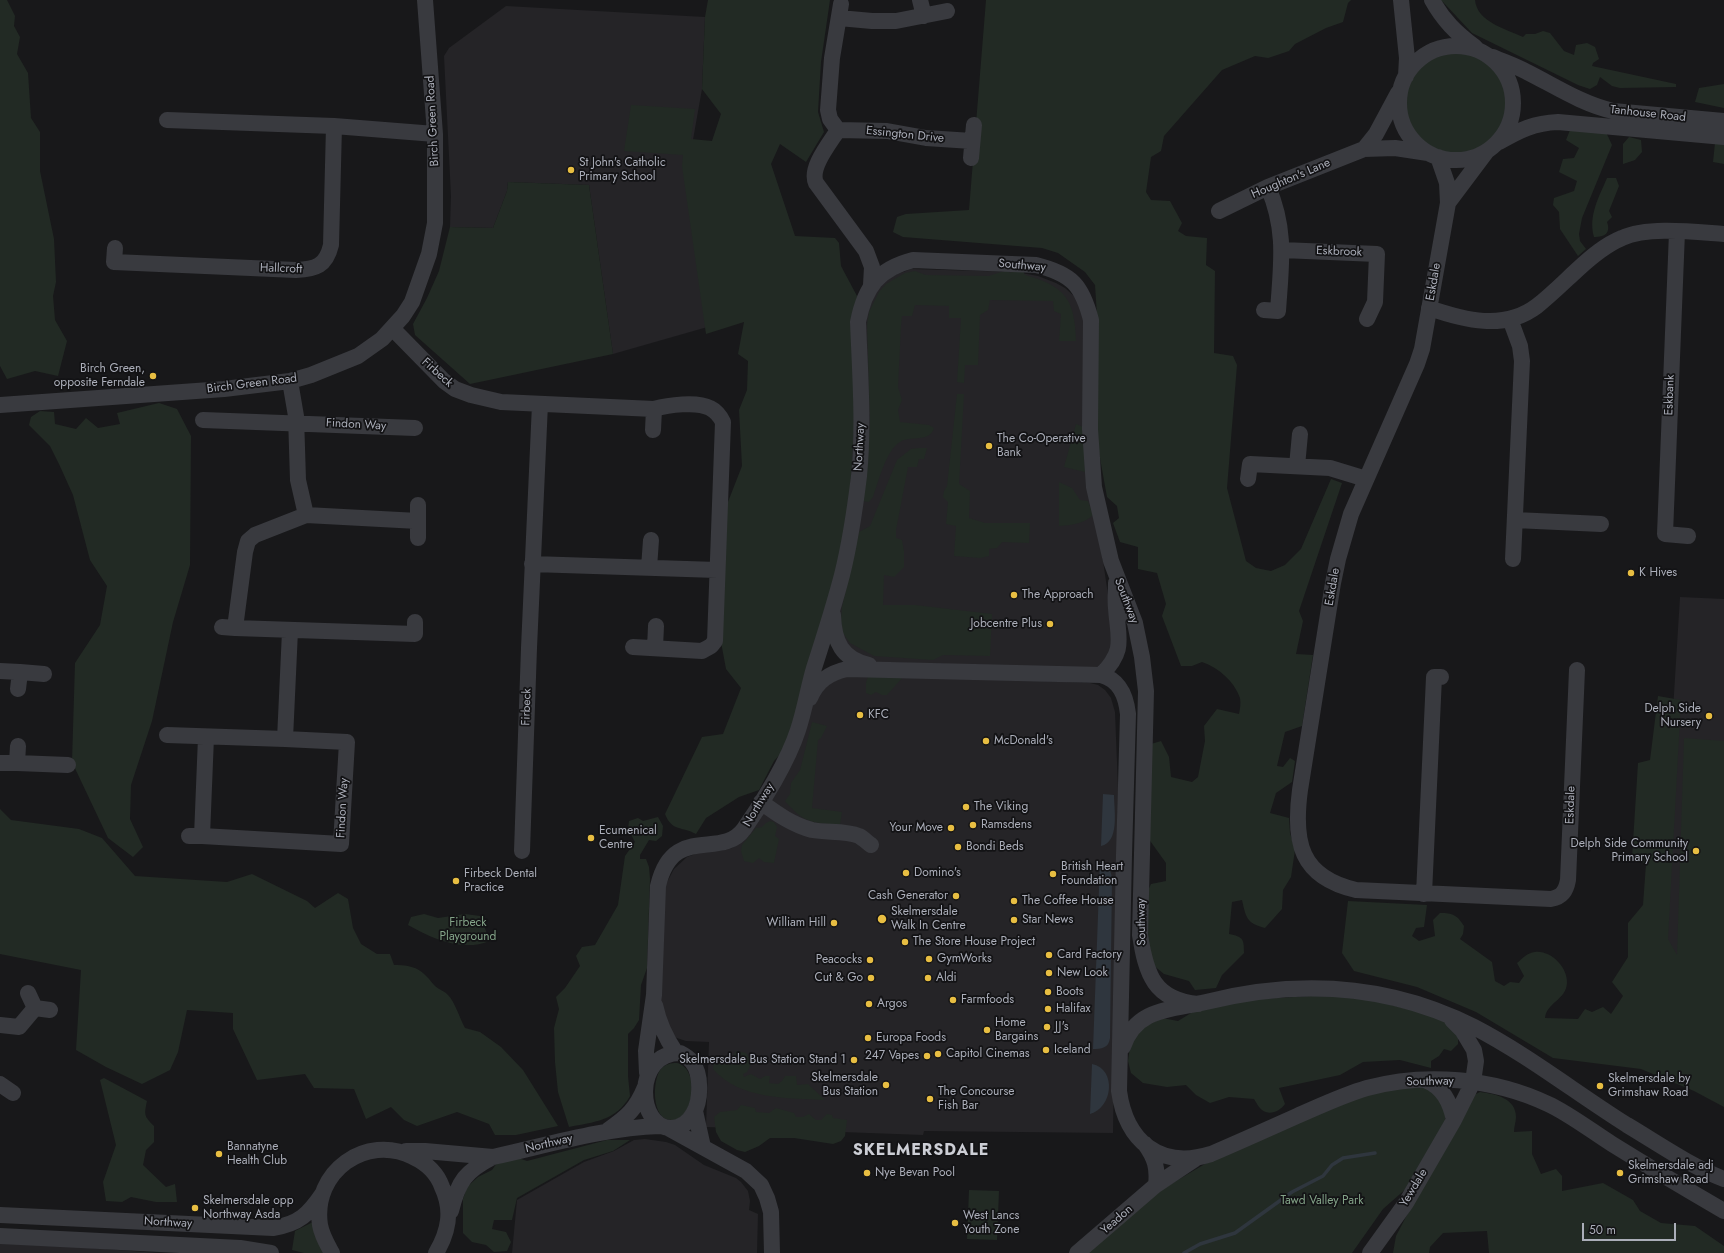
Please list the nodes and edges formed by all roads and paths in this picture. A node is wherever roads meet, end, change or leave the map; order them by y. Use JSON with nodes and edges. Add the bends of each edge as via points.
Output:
{"nodes":[{"id":1,"x":426,"y":0,"type":"edge"},
{"id":2,"x":920,"y":0,"type":"edge"},
{"id":3,"x":1401,"y":0,"type":"edge"},
{"id":4,"x":1432,"y":0,"type":"edge"},
{"id":5,"x":947,"y":11,"type":"dead end"},
{"id":6,"x":924,"y":16,"type":"junction"},
{"id":7,"x":1483,"y":52,"type":"junction"},
{"id":8,"x":1404,"y":81,"type":"junction"},
{"id":9,"x":167,"y":120,"type":"dead end"},
{"id":10,"x":1724,"y":121,"type":"edge"},
{"id":11,"x":974,"y":124,"type":"dead end"},
{"id":12,"x":334,"y":126,"type":"junction"},
{"id":13,"x":838,"y":130,"type":"junction"},
{"id":14,"x":435,"y":134,"type":"junction"},
{"id":15,"x":1724,"y":137,"type":"edge"},
{"id":16,"x":972,"y":141,"type":"junction"},
{"id":17,"x":1492,"y":147,"type":"junction"},
{"id":18,"x":1364,"y":149,"type":"junction"},
{"id":19,"x":1434,"y":155,"type":"junction"},
{"id":20,"x":971,"y":158,"type":"dead end"},
{"id":21,"x":1268,"y":188,"type":"junction"},
{"id":22,"x":1448,"y":203,"type":"junction"},
{"id":23,"x":1219,"y":211,"type":"dead end"},
{"id":24,"x":1677,"y":232,"type":"junction"},
{"id":25,"x":1724,"y":234,"type":"edge"},
{"id":26,"x":115,"y":248,"type":"dead end"},
{"id":27,"x":1282,"y":250,"type":"junction"},
{"id":28,"x":866,"y":251,"type":"junction"},
{"id":29,"x":968,"y":262,"type":"joint"},
{"id":30,"x":899,"y":264,"type":"junction"},
{"id":31,"x":871,"y":285,"type":"junction"},
{"id":32,"x":1429,"y":308,"type":"junction"},
{"id":33,"x":1264,"y":310,"type":"dead end"},
{"id":34,"x":1367,"y":319,"type":"dead end"},
{"id":35,"x":1510,"y":319,"type":"junction"},
{"id":36,"x":392,"y":328,"type":"junction"},
{"id":37,"x":290,"y":381,"type":"junction"},
{"id":38,"x":540,"y":404,"type":"junction"},
{"id":39,"x":0,"y":405,"type":"edge"},
{"id":40,"x":654,"y":409,"type":"junction"},
{"id":41,"x":203,"y":420,"type":"dead end"},
{"id":42,"x":296,"y":422,"type":"junction"},
{"id":43,"x":415,"y":428,"type":"dead end"},
{"id":44,"x":653,"y":430,"type":"dead end"},
{"id":45,"x":1300,"y":434,"type":"dead end"},
{"id":46,"x":1297,"y":466,"type":"junction"},
{"id":47,"x":1248,"y":479,"type":"dead end"},
{"id":48,"x":1366,"y":479,"type":"junction"},
{"id":49,"x":418,"y":505,"type":"dead end"},
{"id":50,"x":306,"y":516,"type":"junction"},
{"id":51,"x":1515,"y":520,"type":"junction"},
{"id":52,"x":418,"y":521,"type":"junction"},
{"id":53,"x":1601,"y":524,"type":"dead end"},
{"id":54,"x":1688,"y":536,"type":"dead end"},
{"id":55,"x":418,"y":538,"type":"dead end"},
{"id":56,"x":651,"y":540,"type":"dead end"},
{"id":57,"x":1513,"y":559,"type":"dead end"},
{"id":58,"x":532,"y":564,"type":"junction"},
{"id":59,"x":649,"y":568,"type":"junction"},
{"id":60,"x":718,"y":570,"type":"junction"},
{"id":61,"x":1116,"y":575,"type":"junction"},
{"id":62,"x":832,"y":608,"type":"junction"},
{"id":63,"x":415,"y":622,"type":"dead end"},
{"id":64,"x":656,"y":626,"type":"dead end"},
{"id":65,"x":290,"y":631,"type":"junction"},
{"id":66,"x":633,"y":647,"type":"dead end"},
{"id":67,"x":655,"y":648,"type":"junction"},
{"id":68,"x":883,"y":669,"type":"junction"},
{"id":69,"x":1577,"y":670,"type":"dead end"},
{"id":70,"x":0,"y":671,"type":"edge"},
{"id":71,"x":20,"y":672,"type":"junction"},
{"id":72,"x":996,"y":672,"type":"joint"},
{"id":73,"x":44,"y":674,"type":"dead end"},
{"id":74,"x":1101,"y":675,"type":"junction"},
{"id":75,"x":1441,"y":677,"type":"dead end"},
{"id":76,"x":18,"y":689,"type":"dead end"},
{"id":77,"x":804,"y":709,"type":"junction"},
{"id":78,"x":166,"y":735,"type":"dead end"},
{"id":79,"x":206,"y":736,"type":"junction"},
{"id":80,"x":284,"y":739,"type":"junction"},
{"id":81,"x":18,"y":746,"type":"dead end"},
{"id":82,"x":0,"y":762,"type":"edge"},
{"id":83,"x":17,"y":763,"type":"junction"},
{"id":84,"x":68,"y":765,"type":"dead end"},
{"id":85,"x":761,"y":802,"type":"junction"},
{"id":86,"x":871,"y":845,"type":"dead end"},
{"id":87,"x":522,"y":851,"type":"dead end"},
{"id":88,"x":1424,"y":894,"type":"junction"},
{"id":89,"x":28,"y":993,"type":"dead end"},
{"id":90,"x":654,"y":995,"type":"junction"},
{"id":91,"x":1198,"y":1004,"type":"junction"},
{"id":92,"x":1447,"y":1015,"type":"junction"},
{"id":93,"x":0,"y":1025,"type":"edge"},
{"id":94,"x":676,"y":1053,"type":"junction"},
{"id":95,"x":1121,"y":1054,"type":"junction"},
{"id":96,"x":646,"y":1080,"type":"junction"},
{"id":97,"x":1425,"y":1080,"type":"junction"},
{"id":98,"x":1473,"y":1082,"type":"junction"},
{"id":99,"x":694,"y":1111,"type":"junction"},
{"id":100,"x":1454,"y":1120,"type":"junction"},
{"id":101,"x":664,"y":1127,"type":"junction"},
{"id":102,"x":603,"y":1132,"type":"junction"},
{"id":103,"x":1145,"y":1144,"type":"junction"},
{"id":104,"x":703,"y":1147,"type":"junction"},
{"id":105,"x":403,"y":1151,"type":"junction"},
{"id":106,"x":493,"y":1157,"type":"junction"},
{"id":107,"x":1195,"y":1159,"type":"junction"},
{"id":108,"x":1724,"y":1180,"type":"edge"},
{"id":109,"x":1156,"y":1185,"type":"junction"},
{"id":110,"x":323,"y":1193,"type":"junction"},
{"id":111,"x":1724,"y":1211,"type":"edge"},
{"id":112,"x":2,"y":1213,"type":"edge"},
{"id":113,"x":449,"y":1221,"type":"junction"},
{"id":114,"x":0,"y":1236,"type":"edge"},
{"id":115,"x":271,"y":1253,"type":"edge"},
{"id":116,"x":332,"y":1253,"type":"edge"},
{"id":117,"x":436,"y":1253,"type":"edge"},
{"id":118,"x":772,"y":1253,"type":"edge"},
{"id":119,"x":1077,"y":1253,"type":"edge"},
{"id":120,"x":1370,"y":1253,"type":"edge"}],
"edges":[{"from":1,"to":14,"type":"street","name":"Birch Green Road"},
{"from":2,"to":6,"type":"street"},
{"from":3,"to":8,"type":"street","via":[[1407,58]]},
{"from":4,"to":7,"type":"street","name":"Tanhouse Road","via":[[1456,33]]},
{"from":5,"to":6,"type":"street"},
{"from":6,"to":13,"type":"street","via":[[884,21],[840,11],[830,70],[828,110],[830,119]]},
{"from":7,"to":8,"type":"street","via":[[1467,46],[1437,49],[1412,66]]},
{"from":7,"to":10,"type":"street","name":"Tanhouse Road","via":[[1600,108]]},
{"from":7,"to":17,"type":"street","via":[[1499,64],[1507,76],[1513,97],[1511,119],[1505,132]]},
{"from":8,"to":18,"type":"street","via":[[1380,128]]},
{"from":8,"to":19,"type":"street","via":[[1399,99],[1404,126],[1420,147]]},
{"from":9,"to":12,"type":"street"},
{"from":11,"to":16,"type":"street"},
{"from":12,"to":14,"type":"street"},
{"from":12,"to":26,"type":"street","name":"Hallcroft","via":[[331,246],[327,258],[317,267],[311,270],[296,270],[114,262]]},
{"from":13,"to":16,"type":"street","name":"Essington Drive","via":[[887,130],[926,138]]},
{"from":13,"to":28,"type":"street","via":[[816,165],[814,179]]},
{"from":14,"to":36,"type":"street","name":"Birch Green Road","via":[[436,210],[429,254],[412,302]]},
{"from":15,"to":17,"type":"street","name":"Tanhouse Road","via":[[1542,122]]},
{"from":16,"to":20,"type":"street"},
{"from":17,"to":19,"type":"street","via":[[1468,159],[1448,159]]},
{"from":17,"to":22,"type":"street","name":"Eskdale"},
{"from":18,"to":19,"type":"street","name":"Houghton's Lane","via":[[1395,148]]},
{"from":18,"to":21,"type":"street","name":"Houghton's Lane"},
{"from":19,"to":22,"type":"street","name":"Eskdale","via":[[1447,183]]},
{"from":21,"to":23,"type":"street","name":"Houghton's Lane"},
{"from":21,"to":27,"type":"street","via":[[1279,216]]},
{"from":22,"to":32,"type":"street","name":"Eskdale"},
{"from":24,"to":25,"type":"street"},
{"from":24,"to":35,"type":"street","via":[[1634,233],[1622,237],[1588,260],[1536,307]]},
{"from":24,"to":54,"type":"street","name":"Eskbank","via":[[1664,534]]},
{"from":27,"to":33,"type":"street","via":[[1278,311]]},
{"from":27,"to":34,"type":"street","name":"Eskbrook","via":[[1377,254],[1375,302]]},
{"from":28,"to":30,"type":"street","via":[[880,259]]},
{"from":28,"to":31,"type":"street","via":[[872,267]]},
{"from":29,"to":30,"type":"street","name":"Northway","via":[[913,260]]},
{"from":29,"to":61,"type":"street","name":"Southway","via":[[1036,265],[1053,269],[1068,277],[1080,288],[1090,320],[1090,429],[1094,487]]},
{"from":30,"to":31,"type":"street","name":"Northway","via":[[878,277]]},
{"from":31,"to":62,"type":"street","name":"Northway","via":[[858,322],[862,417],[859,475],[849,546]]},
{"from":32,"to":35,"type":"street","via":[[1470,320],[1485,322]]},
{"from":32,"to":48,"type":"street","name":"Eskdale","via":[[1422,349],[1412,379]]},
{"from":35,"to":51,"type":"street","via":[[1520,346],[1522,362]]},
{"from":36,"to":37,"type":"street","name":"Birch Green Road","via":[[382,339],[358,356]]},
{"from":36,"to":38,"type":"street","name":"Firbeck","via":[[455,389],[486,400]]},
{"from":37,"to":39,"type":"street","name":"Birch Green Road","via":[[224,389]]},
{"from":37,"to":42,"type":"street"},
{"from":38,"to":40,"type":"street","name":"Firbeck"},
{"from":38,"to":58,"type":"street","name":"Firbeck"},
{"from":40,"to":44,"type":"street"},
{"from":40,"to":60,"type":"street","name":"Firbeck","via":[[669,405],[709,407],[723,422]]},
{"from":41,"to":42,"type":"street","name":"Findon Way"},
{"from":42,"to":43,"type":"street","name":"Findon Way"},
{"from":42,"to":50,"type":"street","via":[[297,475]]},
{"from":45,"to":46,"type":"street"},
{"from":46,"to":47,"type":"street","via":[[1250,464]]},
{"from":46,"to":48,"type":"street","via":[[1330,468]]},
{"from":48,"to":88,"type":"street","name":"Eskdale","via":[[1343,538],[1333,583],[1298,802],[1298,836],[1304,854],[1314,868],[1331,882],[1356,890]]},
{"from":49,"to":52,"type":"street"},
{"from":50,"to":52,"type":"street"},
{"from":50,"to":65,"type":"street","via":[[254,535],[248,541],[229,628]]},
{"from":51,"to":53,"type":"street"},
{"from":51,"to":57,"type":"street"},
{"from":52,"to":55,"type":"street"},
{"from":56,"to":59,"type":"street"},
{"from":58,"to":59,"type":"street"},
{"from":58,"to":87,"type":"street","name":"Firbeck"},
{"from":59,"to":60,"type":"street"},
{"from":60,"to":67,"type":"street","via":[[715,641],[711,646],[702,651]]},
{"from":61,"to":74,"type":"street","via":[[1116,608],[1120,639],[1114,661]]},
{"from":61,"to":91,"type":"street","name":"Southway","via":[[1135,623],[1146,691],[1140,935],[1143,956],[1150,975],[1161,990],[1172,998]]},
{"from":62,"to":68,"type":"street","via":[[835,635],[844,653],[860,663]]},
{"from":62,"to":77,"type":"street","name":"Northway"},
{"from":63,"to":65,"type":"street","via":[[415,634]]},
{"from":64,"to":67,"type":"street"},
{"from":65,"to":80,"type":"street"},
{"from":66,"to":67,"type":"street"},
{"from":68,"to":72,"type":"street","name":"Northway"},
{"from":68,"to":77,"type":"street","name":"Northway","via":[[847,669],[828,676],[813,690]]},
{"from":69,"to":88,"type":"street","name":"Eskdale","via":[[1568,880],[1565,891],[1551,899]]},
{"from":70,"to":71,"type":"street"},
{"from":71,"to":73,"type":"street"},
{"from":71,"to":76,"type":"street"},
{"from":72,"to":74,"type":"street","name":"Southway"},
{"from":74,"to":95,"type":"street","name":"Southway","via":[[1113,680],[1124,692],[1128,714]]},
{"from":75,"to":88,"type":"street","via":[[1434,677]]},
{"from":77,"to":85,"type":"street","name":"Northway","via":[[790,750]]},
{"from":78,"to":79,"type":"street","name":"Findon Way"},
{"from":79,"to":80,"type":"street","name":"Findon Way"},
{"from":79,"to":80,"type":"street","name":"Findon Way","via":[[195,836],[341,844],[347,742]]},
{"from":81,"to":83,"type":"street"},
{"from":82,"to":83,"type":"street"},
{"from":83,"to":84,"type":"street"},
{"from":85,"to":86,"type":"street","via":[[780,816],[801,826],[820,831],[854,834]]},
{"from":85,"to":90,"type":"street","name":"Northway","via":[[735,838],[727,842],[691,846],[682,850],[673,856],[661,874],[658,886]]},
{"from":89,"to":93,"type":"street","via":[[42,1009],[19,1027]]},
{"from":90,"to":94,"type":"street","name":"Northway","via":[[659,1023]]},
{"from":90,"to":96,"type":"street","name":"Northway","via":[[646,1051]]},
{"from":91,"to":92,"type":"street","name":"Southway","via":[[1226,997],[1324,988],[1353,990],[1415,1002]]},
{"from":91,"to":95,"type":"street","name":"Southway","via":[[1158,1012],[1136,1024],[1127,1036]]},
{"from":92,"to":98,"type":"street","name":"Yewdale","via":[[1462,1030],[1474,1050],[1476,1061]]},
{"from":92,"to":108,"type":"street","name":"Southway","via":[[1532,1061],[1598,1107],[1706,1172]]},
{"from":94,"to":96,"type":"street","via":[[659,1058]]},
{"from":94,"to":99,"type":"street","via":[[689,1059],[698,1073],[699,1085]]},
{"from":95,"to":103,"type":"street","name":"Southway","via":[[1119,1091],[1122,1108],[1126,1121]]},
{"from":96,"to":101,"type":"street","via":[[645,1100],[648,1110],[653,1119]]},
{"from":96,"to":102,"type":"street","name":"Northway","via":[[633,1111]]},
{"from":97,"to":98,"type":"street","name":"Southway"},
{"from":97,"to":100,"type":"street","via":[[1437,1086],[1444,1095],[1451,1107]]},
{"from":97,"to":107,"type":"street","name":"Southway","via":[[1368,1088],[1340,1097]]},
{"from":98,"to":100,"type":"street","name":"Yewdale"},
{"from":98,"to":111,"type":"street","name":"Southway","via":[[1511,1089],[1549,1104]]},
{"from":99,"to":101,"type":"street","via":[[684,1125],[677,1128]]},
{"from":99,"to":104,"type":"street"},
{"from":100,"to":120,"type":"street","name":"Yewdale","via":[[1406,1203]]},
{"from":101,"to":102,"type":"street","name":"Northway","via":[[636,1127]]},
{"from":101,"to":104,"type":"street"},
{"from":102,"to":106,"type":"street","name":"Northway"},
{"from":103,"to":107,"type":"street","name":"Southway","via":[[1172,1158]]},
{"from":103,"to":109,"type":"street","via":[[1156,1164]]},
{"from":104,"to":118,"type":"street","via":[[746,1171],[761,1186],[771,1212]]},
{"from":105,"to":106,"type":"street","name":"Northway"},
{"from":105,"to":110,"type":"street","name":"Northway","via":[[380,1149],[361,1153],[345,1162],[331,1176]]},
{"from":105,"to":113,"type":"street","via":[[423,1162],[438,1178],[448,1198]]},
{"from":106,"to":113,"type":"street","name":"Northway","via":[[478,1164],[460,1182]]},
{"from":107,"to":109,"type":"street","name":"Yeadon"},
{"from":109,"to":119,"type":"street","name":"Yeadon"},
{"from":110,"to":112,"type":"street","name":"Northway","via":[[302,1219],[273,1228]]},
{"from":110,"to":116,"type":"street","via":[[320,1225]]},
{"from":113,"to":117,"type":"street","via":[[445,1238]]},
{"from":114,"to":115,"type":"street","name":"Northway","via":[[240,1248]]}]}
